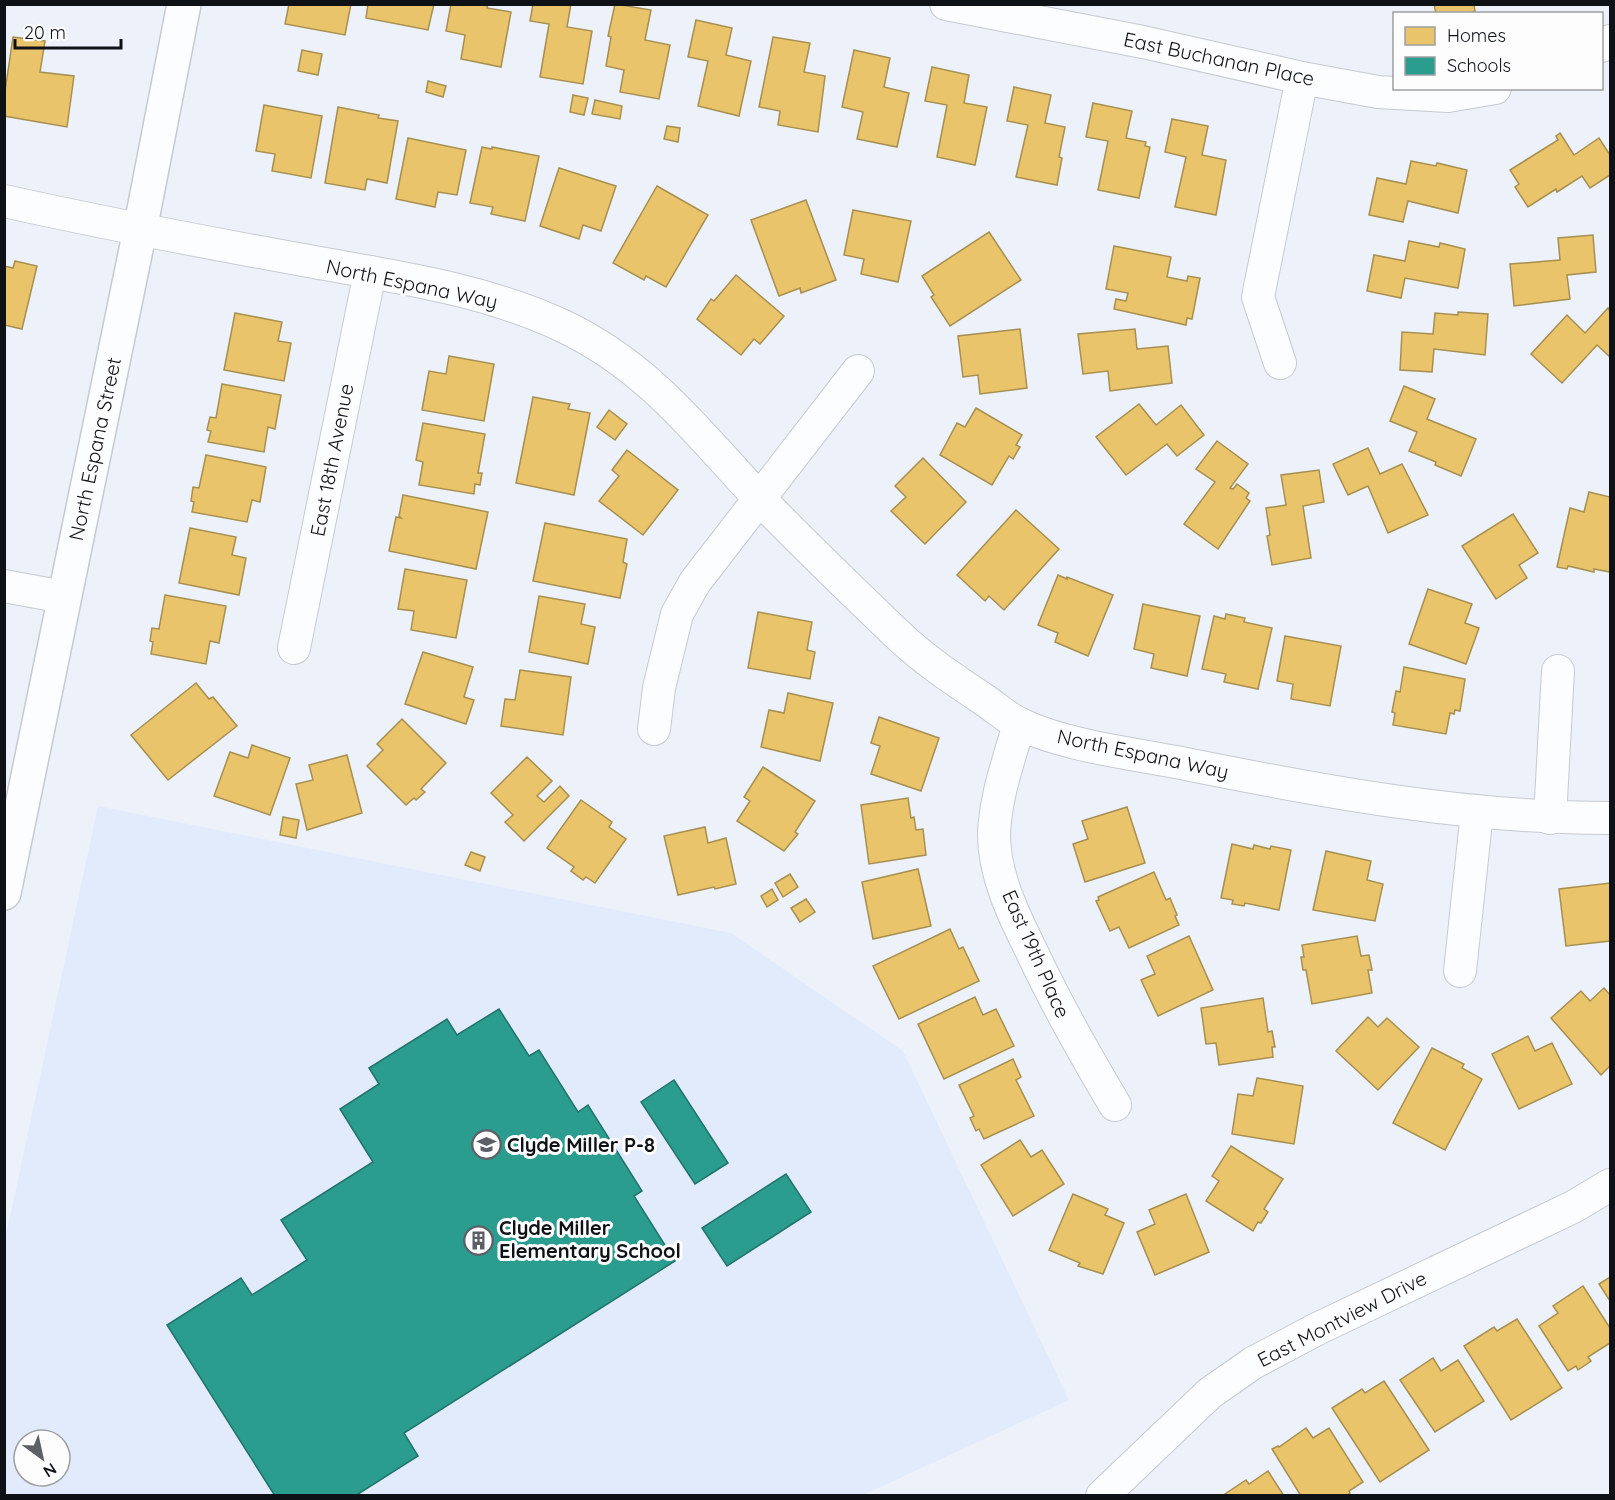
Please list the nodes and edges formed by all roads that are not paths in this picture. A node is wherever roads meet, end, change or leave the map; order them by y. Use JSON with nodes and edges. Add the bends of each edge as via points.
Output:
{"nodes":[{"id":1,"x":184,"y":4,"type":"edge"},
{"id":2,"x":946,"y":4,"type":"edge"},
{"id":3,"x":1302,"y":78,"type":"junction"},
{"id":4,"x":1483,"y":90,"type":"edge"},
{"id":5,"x":4,"y":201,"type":"edge"},
{"id":6,"x":140,"y":230,"type":"junction"},
{"id":7,"x":370,"y":272,"type":"junction"},
{"id":8,"x":1280,"y":363,"type":"dead end"},
{"id":9,"x":858,"y":371,"type":"dead end"},
{"id":10,"x":760,"y":498,"type":"junction"},
{"id":11,"x":4,"y":586,"type":"edge"},
{"id":12,"x":64,"y":597,"type":"junction"},
{"id":13,"x":294,"y":648,"type":"dead end"},
{"id":14,"x":1558,"y":671,"type":"dead end"},
{"id":15,"x":1019,"y":724,"type":"junction"},
{"id":16,"x":654,"y":729,"type":"dead end"},
{"id":17,"x":1477,"y":813,"type":"junction"},
{"id":18,"x":1550,"y":818,"type":"junction"},
{"id":19,"x":1611,"y":818,"type":"edge"},
{"id":20,"x":4,"y":893,"type":"edge"},
{"id":21,"x":1460,"y":971,"type":"dead end"},
{"id":22,"x":1114,"y":1105,"type":"dead end"},
{"id":23,"x":1611,"y":1185,"type":"edge"},
{"id":24,"x":1102,"y":1496,"type":"edge"}],
"edges":[{"from":1,"to":6,"type":"street","name":"North Espana Street"},
{"from":2,"to":3,"type":"street","name":"East Buchanan Place"},
{"from":3,"to":4,"type":"street","name":"East Buchanan Place","via":[[1415,95],[1448,96]]},
{"from":3,"to":8,"type":"street","via":[[1258,297]]},
{"from":5,"to":6,"type":"street","name":"North Espana Way"},
{"from":6,"to":7,"type":"street","name":"North Espana Way"},
{"from":6,"to":12,"type":"street","name":"North Espana Street"},
{"from":7,"to":10,"type":"street","name":"North Espana Way","via":[[499,301],[562,326],[615,355],[694,426]]},
{"from":7,"to":13,"type":"street","name":"East 18th Avenue"},
{"from":9,"to":10,"type":"street"},
{"from":10,"to":15,"type":"street","name":"North Espana Way","via":[[902,639],[945,674]]},
{"from":10,"to":16,"type":"street","via":[[695,582],[677,614],[659,688]]},
{"from":11,"to":12,"type":"street"},
{"from":12,"to":20,"type":"street","name":"North Espana Street"},
{"from":14,"to":18,"type":"street"},
{"from":15,"to":17,"type":"street","name":"North Espana Way","via":[[1068,740],[1233,774]]},
{"from":15,"to":22,"type":"street","name":"East 19th Place","via":[[997,803],[996,857],[1013,913],[1056,1005]]},
{"from":17,"to":18,"type":"street","name":"North Espana Way"},
{"from":17,"to":21,"type":"street"},
{"from":18,"to":19,"type":"street","name":"North Espana Way"},
{"from":23,"to":24,"type":"street","name":"East Montview Drive","via":[[1253,1363],[1210,1393]]}]}
